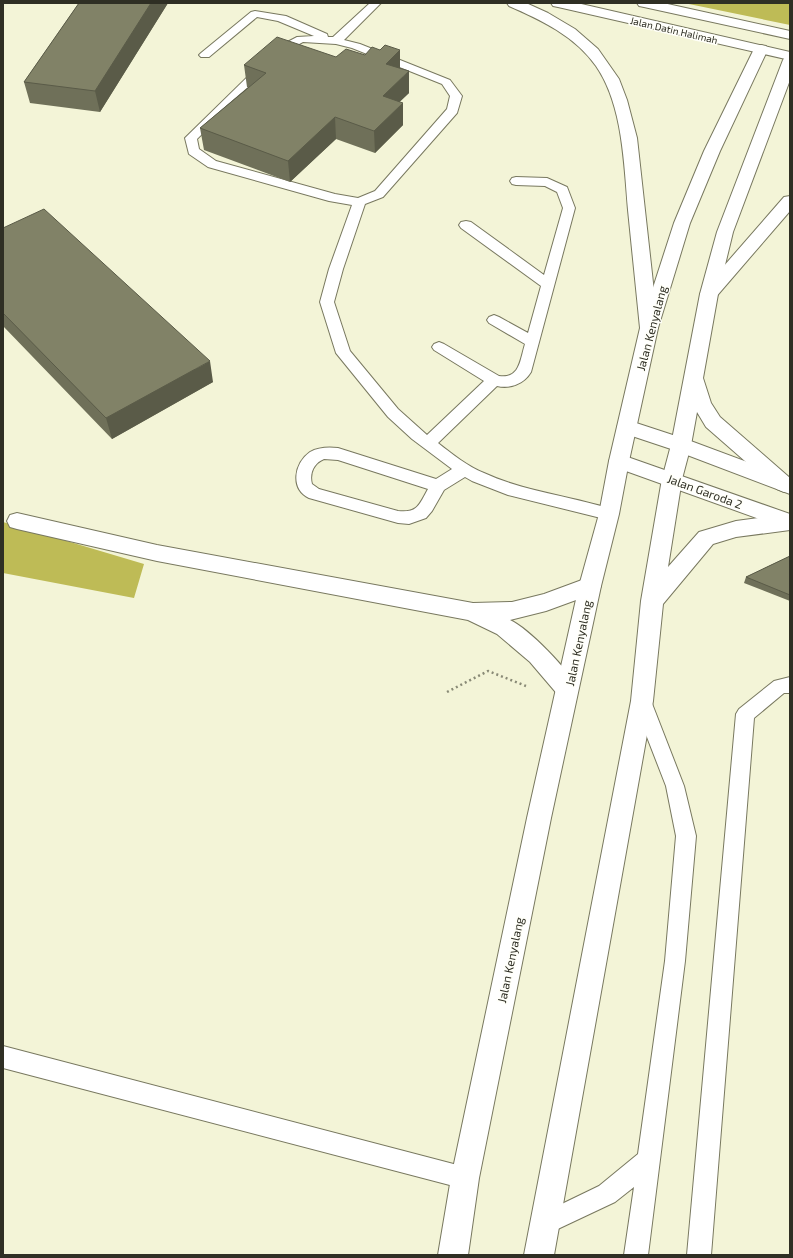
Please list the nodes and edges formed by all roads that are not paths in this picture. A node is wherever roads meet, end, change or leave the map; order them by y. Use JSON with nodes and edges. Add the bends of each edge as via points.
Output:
{"nodes":[{"id":1,"x":376,"y":3,"type":"edge"},
{"id":2,"x":514,"y":3,"type":"edge"},
{"id":3,"x":558,"y":3,"type":"edge"},
{"id":4,"x":620,"y":3,"type":"edge"},
{"id":5,"x":644,"y":3,"type":"edge"},
{"id":6,"x":787,"y":40,"type":"edge"},
{"id":7,"x":336,"y":42,"type":"junction"},
{"id":8,"x":761,"y":49,"type":"junction"},
{"id":9,"x":205,"y":55,"type":"dead end"},
{"id":10,"x":790,"y":55,"type":"edge"},
{"id":11,"x":790,"y":60,"type":"edge"},
{"id":12,"x":516,"y":181,"type":"dead end"},
{"id":13,"x":790,"y":201,"type":"edge"},
{"id":14,"x":359,"y":202,"type":"junction"},
{"id":15,"x":466,"y":225,"type":"dead end"},
{"id":16,"x":548,"y":284,"type":"junction"},
{"id":17,"x":709,"y":294,"type":"junction"},
{"id":18,"x":494,"y":320,"type":"dead end"},
{"id":19,"x":649,"y":328,"type":"junction"},
{"id":20,"x":532,"y":342,"type":"junction"},
{"id":21,"x":439,"y":347,"type":"dead end"},
{"id":22,"x":694,"y":378,"type":"junction"},
{"id":23,"x":494,"y":380,"type":"junction"},
{"id":24,"x":627,"y":427,"type":"junction"},
{"id":25,"x":428,"y":443,"type":"junction"},
{"id":26,"x":681,"y":445,"type":"junction"},
{"id":27,"x":619,"y":461,"type":"junction"},
{"id":28,"x":465,"y":469,"type":"junction"},
{"id":29,"x":672,"y":479,"type":"junction"},
{"id":30,"x":787,"y":485,"type":"edge"},
{"id":31,"x":438,"y":486,"type":"junction"},
{"id":32,"x":609,"y":514,"type":"junction"},
{"id":33,"x":17,"y":522,"type":"dead end"},
{"id":34,"x":790,"y":522,"type":"edge"},
{"id":35,"x":590,"y":586,"type":"junction"},
{"id":36,"x":652,"y":601,"type":"junction"},
{"id":37,"x":473,"y":612,"type":"junction"},
{"id":38,"x":790,"y":685,"type":"edge"},
{"id":39,"x":566,"y":695,"type":"junction"},
{"id":40,"x":642,"y":701,"type":"junction"},
{"id":41,"x":3,"y":1057,"type":"edge"},
{"id":42,"x":649,"y":1160,"type":"junction"},
{"id":43,"x":465,"y":1178,"type":"junction"},
{"id":44,"x":545,"y":1224,"type":"junction"},
{"id":45,"x":452,"y":1255,"type":"edge"},
{"id":46,"x":539,"y":1255,"type":"edge"},
{"id":47,"x":636,"y":1255,"type":"edge"},
{"id":48,"x":699,"y":1255,"type":"edge"}],
"edges":[{"from":1,"to":7,"type":"lane"},
{"from":2,"to":19,"type":"street","via":[[541,15],[581,40],[593,52],[611,79],[630,138]]},
{"from":3,"to":8,"type":"street","name":"Jalan Datin Halimah"},
{"from":4,"to":6,"type":"street"},
{"from":5,"to":6,"type":"street","name":"Jalan Datin Halimah"},
{"from":6,"to":8,"type":"street"},
{"from":6,"to":10,"type":"street"},
{"from":7,"to":9,"type":"lane","via":[[287,19],[255,14]]},
{"from":7,"to":14,"type":"lane","via":[[356,46],[446,82],[456,96],[453,110],[379,194]]},
{"from":7,"to":14,"type":"lane","via":[[301,39],[282,49],[191,138],[193,151],[212,164],[334,198]]},
{"from":8,"to":10,"type":"street","name":"Jalan Datin Halimah"},
{"from":8,"to":19,"type":"street","name":"Jalan Kenyalang","via":[[712,151],[682,223]]},
{"from":11,"to":17,"type":"street","via":[[725,232]]},
{"from":12,"to":16,"type":"lane","via":[[547,182],[563,190],[569,208]]},
{"from":13,"to":17,"type":"street"},
{"from":14,"to":25,"type":"lane","via":[[327,302],[342,353],[393,413]]},
{"from":15,"to":16,"type":"lane"},
{"from":16,"to":20,"type":"lane"},
{"from":17,"to":22,"type":"street"},
{"from":18,"to":20,"type":"lane"},
{"from":19,"to":24,"type":"street","name":"Jalan Kenyalang"},
{"from":20,"to":23,"type":"lane","via":[[524,372],[517,380]]},
{"from":21,"to":23,"type":"lane"},
{"from":22,"to":26,"type":"street"},
{"from":22,"to":30,"type":"street","via":[[702,404],[713,422]]},
{"from":23,"to":25,"type":"lane"},
{"from":24,"to":26,"type":"street"},
{"from":24,"to":27,"type":"street","name":"Jalan Kenyalang"},
{"from":25,"to":28,"type":"lane"},
{"from":26,"to":29,"type":"street"},
{"from":26,"to":30,"type":"street"},
{"from":27,"to":29,"type":"street","name":"Jalan Garoda 2"},
{"from":27,"to":32,"type":"street","name":"Jalan Kenyalang"},
{"from":28,"to":31,"type":"lane"},
{"from":28,"to":32,"type":"lane","via":[[477,477],[508,489]]},
{"from":29,"to":34,"type":"street","name":"Jalan Garoda 2"},
{"from":29,"to":36,"type":"street"},
{"from":31,"to":31,"type":"lane","via":[[426,508],[420,514],[409,518],[316,494],[307,489],[303,482],[308,464],[315,456],[326,453],[338,454]]},
{"from":32,"to":35,"type":"street","name":"Jalan Kenyalang"},
{"from":33,"to":37,"type":"street","via":[[157,553]]},
{"from":34,"to":36,"type":"street","via":[[736,528],[706,538]]},
{"from":35,"to":37,"type":"street","via":[[512,611]]},
{"from":35,"to":39,"type":"street","name":"Jalan Kenyalang"},
{"from":36,"to":40,"type":"street"},
{"from":37,"to":39,"type":"street","via":[[506,628],[538,655]]},
{"from":38,"to":48,"type":"lane","via":[[780,686],[745,714]]},
{"from":39,"to":43,"type":"street","name":"Jalan Kenyalang"},
{"from":40,"to":42,"type":"lane","via":[[675,786],[686,836],[675,961]]},
{"from":40,"to":44,"type":"street"},
{"from":41,"to":43,"type":"lane"},
{"from":42,"to":44,"type":"lane","via":[[607,1194]]},
{"from":42,"to":47,"type":"lane"},
{"from":43,"to":45,"type":"street","name":"Jalan Kenyalang"},
{"from":44,"to":46,"type":"street"}]}
